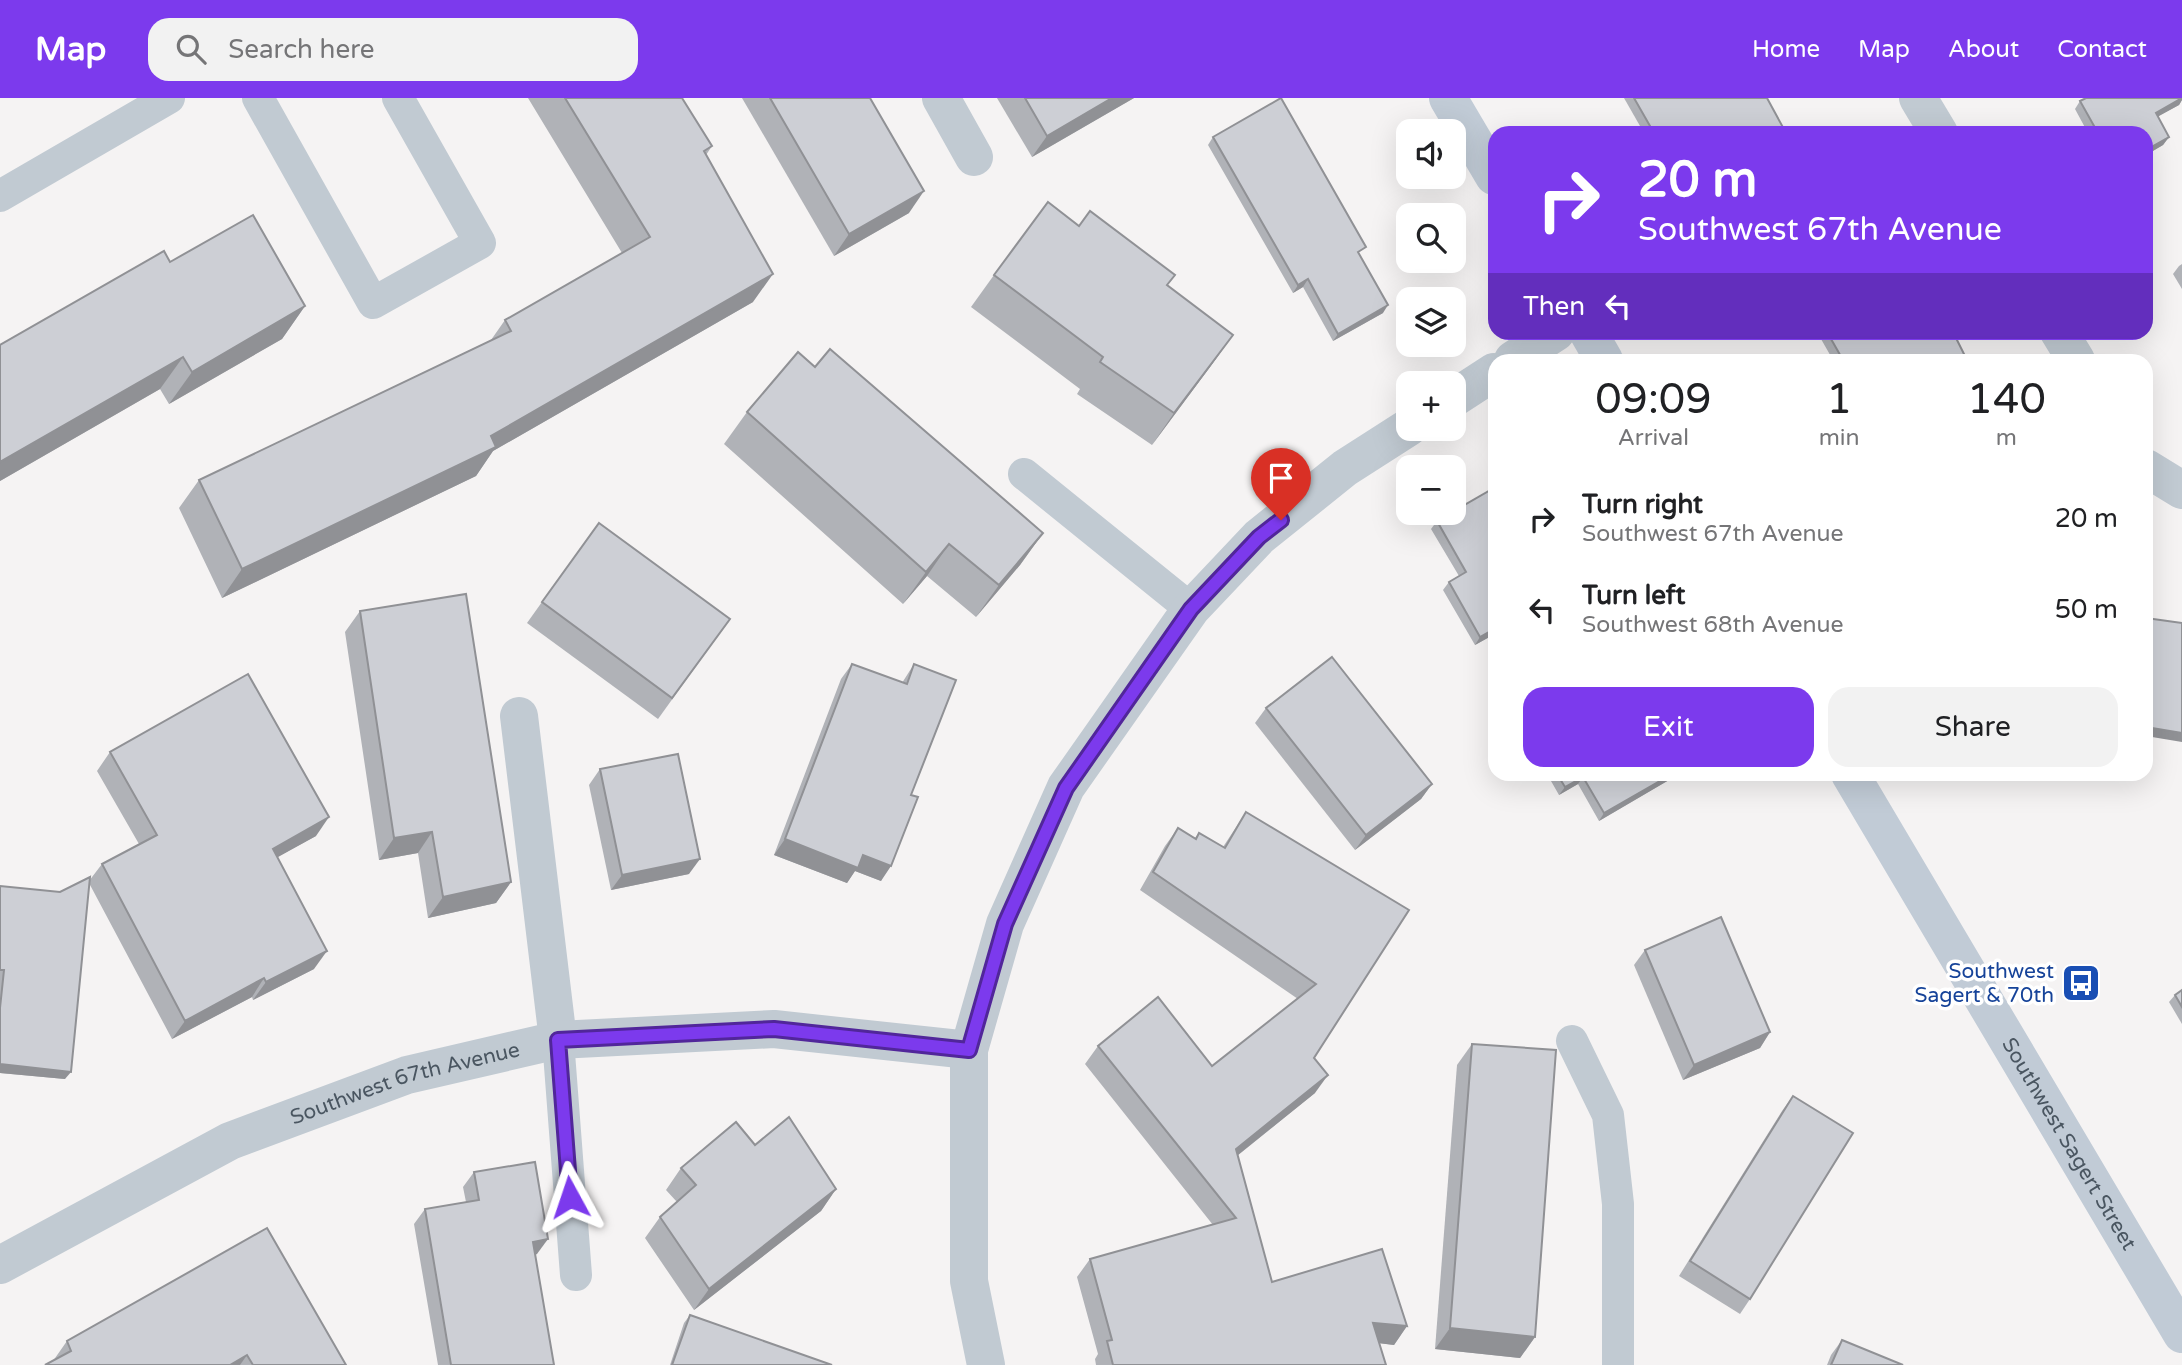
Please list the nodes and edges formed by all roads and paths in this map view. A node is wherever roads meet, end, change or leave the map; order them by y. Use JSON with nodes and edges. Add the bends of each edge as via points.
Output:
{"nodes":[{"id":1,"x":169,"y":98,"type":"edge"},
{"id":2,"x":258,"y":98,"type":"edge"},
{"id":3,"x":398,"y":98,"type":"edge"},
{"id":4,"x":941,"y":98,"type":"edge"},
{"id":5,"x":1448,"y":98,"type":"edge"},
{"id":6,"x":1918,"y":98,"type":"edge"},
{"id":7,"x":1935,"y":126,"type":"edge"},
{"id":8,"x":974,"y":157,"type":"dead end"},
{"id":9,"x":1488,"y":166,"type":"edge"},
{"id":10,"x":0,"y":196,"type":"edge"},
{"id":11,"x":1544,"y":340,"type":"edge"},
{"id":12,"x":1522,"y":354,"type":"edge"},
{"id":13,"x":1488,"y":376,"type":"edge"},
{"id":14,"x":1466,"y":390,"type":"edge"},
{"id":15,"x":1396,"y":435,"type":"edge"},
{"id":16,"x":2153,"y":472,"type":"edge"},
{"id":17,"x":1024,"y":474,"type":"dead end"},
{"id":18,"x":2182,"y":491,"type":"edge"},
{"id":19,"x":1191,"y":609,"type":"junction"},
{"id":20,"x":519,"y":716,"type":"dead end"},
{"id":21,"x":1854,"y":781,"type":"edge"},
{"id":22,"x":558,"y":1040,"type":"junction"},
{"id":23,"x":1572,"y":1041,"type":"dead end"},
{"id":24,"x":969,"y":1050,"type":"junction"},
{"id":25,"x":0,"y":1265,"type":"edge"},
{"id":26,"x":576,"y":1275,"type":"dead end"},
{"id":27,"x":2176,"y":1311,"type":"edge"},
{"id":28,"x":986,"y":1365,"type":"edge"},
{"id":29,"x":1618,"y":1365,"type":"edge"}],
"edges":[{"from":1,"to":10,"type":"lane"},
{"from":2,"to":3,"type":"lane","via":[[373,303],[480,243]]},
{"from":4,"to":8,"type":"street"},
{"from":5,"to":9,"type":"main road"},
{"from":6,"to":7,"type":"street"},
{"from":11,"to":12,"type":"street"},
{"from":13,"to":14,"type":"street"},
{"from":15,"to":19,"type":"street","via":[[1345,468],[1259,537]]},
{"from":16,"to":18,"type":"street"},
{"from":17,"to":19,"type":"lane"},
{"from":19,"to":24,"type":"street","via":[[1066,788],[1005,924]]},
{"from":20,"to":22,"type":"street"},
{"from":21,"to":27,"type":"main road","name":"Southwest Sagert Street"},
{"from":22,"to":24,"type":"street","name":"Southwest 67th Avenue","via":[[774,1029]]},
{"from":22,"to":25,"type":"street","name":"Southwest 67th Avenue","via":[[407,1075],[230,1141]]},
{"from":22,"to":26,"type":"lane"},
{"from":23,"to":29,"type":"lane","via":[[1608,1115],[1618,1204]]},
{"from":24,"to":28,"type":"street","via":[[969,1281]]}]}
